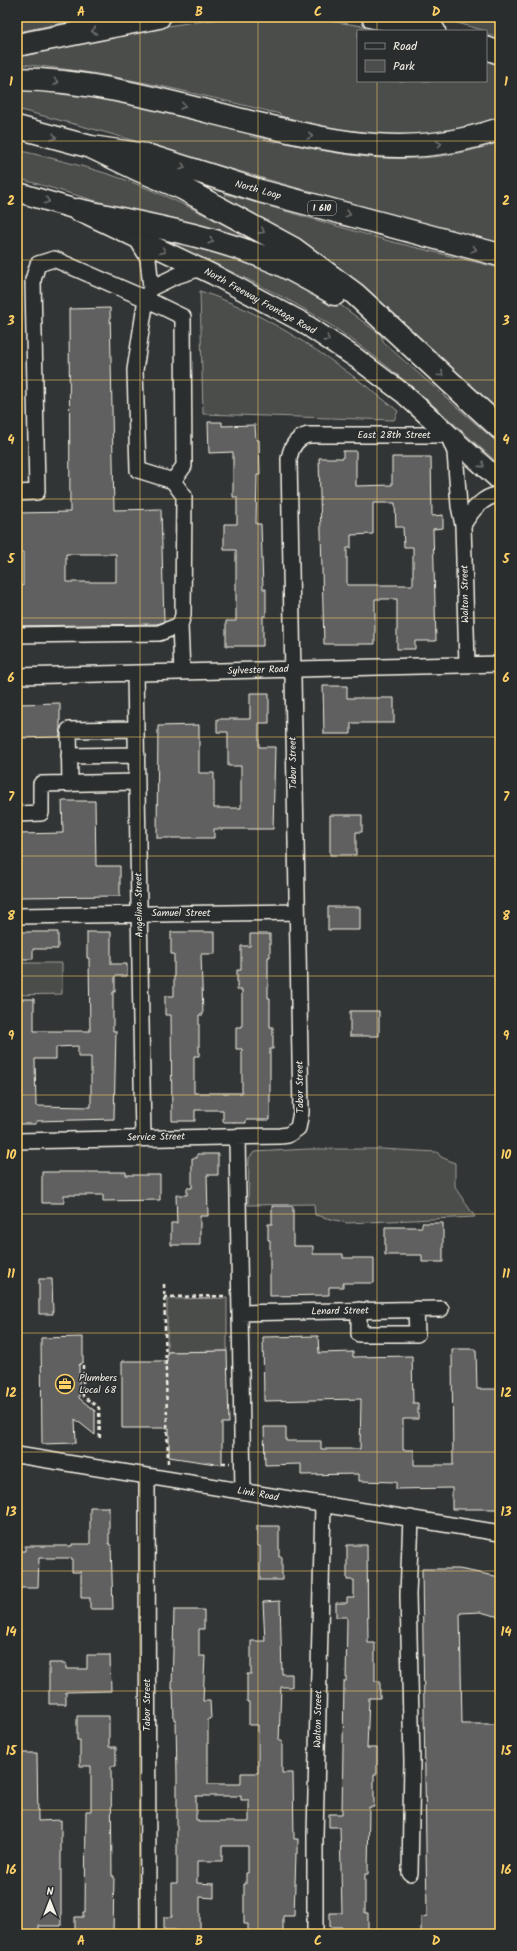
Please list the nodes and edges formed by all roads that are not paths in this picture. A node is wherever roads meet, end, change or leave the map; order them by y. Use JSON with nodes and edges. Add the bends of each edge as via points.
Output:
{"nodes":[{"id":1,"x":159,"y":17,"type":"edge"},
{"id":2,"x":373,"y":17,"type":"edge"},
{"id":3,"x":431,"y":30,"type":"edge"},
{"id":4,"x":17,"y":45,"type":"edge"},
{"id":5,"x":487,"y":48,"type":"edge"},
{"id":6,"x":500,"y":53,"type":"edge"},
{"id":7,"x":17,"y":79,"type":"edge"},
{"id":8,"x":17,"y":127,"type":"edge"},
{"id":9,"x":500,"y":129,"type":"edge"},
{"id":10,"x":91,"y":147,"type":"junction"},
{"id":11,"x":17,"y":192,"type":"edge"},
{"id":12,"x":78,"y":210,"type":"junction"},
{"id":13,"x":136,"y":238,"type":"junction"},
{"id":14,"x":500,"y":255,"type":"edge"},
{"id":15,"x":201,"y":268,"type":"junction"},
{"id":16,"x":149,"y":294,"type":"junction"},
{"id":17,"x":413,"y":348,"type":"junction"},
{"id":18,"x":500,"y":428,"type":"edge"},
{"id":19,"x":341,"y":435,"type":"joint"},
{"id":20,"x":448,"y":435,"type":"junction"},
{"id":21,"x":173,"y":481,"type":"junction"},
{"id":22,"x":500,"y":481,"type":"edge"},
{"id":23,"x":17,"y":493,"type":"edge"},
{"id":24,"x":500,"y":494,"type":"edge"},
{"id":25,"x":463,"y":525,"type":"junction"},
{"id":26,"x":180,"y":625,"type":"junction"},
{"id":27,"x":17,"y":634,"type":"edge"},
{"id":28,"x":467,"y":664,"type":"junction"},
{"id":29,"x":500,"y":664,"type":"edge"},
{"id":30,"x":292,"y":668,"type":"junction"},
{"id":31,"x":182,"y":672,"type":"junction"},
{"id":32,"x":135,"y":674,"type":"junction"},
{"id":33,"x":17,"y":676,"type":"edge"},
{"id":34,"x":136,"y":729,"type":"junction"},
{"id":35,"x":137,"y":755,"type":"junction"},
{"id":36,"x":69,"y":756,"type":"junction"},
{"id":37,"x":137,"y":782,"type":"junction"},
{"id":38,"x":70,"y":784,"type":"junction"},
{"id":39,"x":17,"y":814,"type":"edge"},
{"id":40,"x":296,"y":912,"type":"junction"},
{"id":41,"x":139,"y":913,"type":"junction"},
{"id":42,"x":17,"y":916,"type":"edge"},
{"id":43,"x":295,"y":1132,"type":"joint"},
{"id":44,"x":143,"y":1137,"type":"junction"},
{"id":45,"x":237,"y":1137,"type":"junction"},
{"id":46,"x":17,"y":1141,"type":"edge"},
{"id":47,"x":416,"y":1309,"type":"junction"},
{"id":48,"x":441,"y":1309,"type":"dead end"},
{"id":49,"x":360,"y":1310,"type":"junction"},
{"id":50,"x":240,"y":1313,"type":"junction"},
{"id":51,"x":17,"y":1455,"type":"edge"},
{"id":52,"x":147,"y":1476,"type":"junction"},
{"id":53,"x":243,"y":1491,"type":"junction"},
{"id":54,"x":323,"y":1505,"type":"junction"},
{"id":55,"x":411,"y":1518,"type":"junction"},
{"id":56,"x":500,"y":1532,"type":"edge"},
{"id":57,"x":410,"y":1873,"type":"dead end"},
{"id":58,"x":148,"y":1934,"type":"edge"},
{"id":59,"x":316,"y":1934,"type":"edge"}],
"edges":[{"from":1,"to":4,"type":"highway","one_way":true},
{"from":2,"to":3,"type":"highway","via":[[414,24]]},
{"from":5,"to":6,"type":"highway"},
{"from":7,"to":9,"type":"highway","one_way":true,"via":[[80,84],[136,94],[352,144],[435,144]]},
{"from":8,"to":10,"type":"highway","name":"North Loop","number":"I 610","one_way":true},
{"from":10,"to":14,"type":"highway","name":"North Loop","number":"I 610","one_way":true,"via":[[146,155],[260,191]]},
{"from":10,"to":17,"type":"highway","one_way":true,"via":[[182,188],[294,249],[355,294]]},
{"from":11,"to":12,"type":"main road","name":"North Freeway Frontage Road","one_way":true},
{"from":12,"to":13,"type":"main road","name":"North Freeway Frontage Road"},
{"from":12,"to":17,"type":"highway","one_way":true,"via":[[186,233],[273,261],[341,298]]},
{"from":13,"to":15,"type":"main road","name":"North Freeway Frontage Road","one_way":true},
{"from":13,"to":16,"type":"street","via":[[148,258]]},
{"from":15,"to":16,"type":"street","via":[[176,276]]},
{"from":15,"to":20,"type":"main road","name":"North Freeway Frontage Road","one_way":true,"via":[[302,322],[356,358],[404,394]]},
{"from":16,"to":21,"type":"street","via":[[183,317],[184,466]]},
{"from":16,"to":21,"type":"street","via":[[135,370],[138,470]]},
{"from":16,"to":23,"type":"street","via":[[54,259],[38,264],[33,280],[37,492]]},
{"from":17,"to":18,"type":"highway","one_way":true},
{"from":19,"to":20,"type":"street","name":"East 28th Street"},
{"from":19,"to":30,"type":"street","name":"Tabor Street","via":[[304,436],[297,440],[290,452]]},
{"from":20,"to":22,"type":"main road","name":"North Freeway Frontage Road","one_way":true},
{"from":20,"to":25,"type":"street","name":"Walton Street","via":[[455,452]]},
{"from":21,"to":26,"type":"street","via":[[184,496],[184,614]]},
{"from":24,"to":25,"type":"street","via":[[488,498],[472,510]]},
{"from":25,"to":28,"type":"street","name":"Walton Street"},
{"from":26,"to":27,"type":"street","via":[[159,633]]},
{"from":26,"to":31,"type":"street"},
{"from":28,"to":29,"type":"street","name":"Sylvester Road"},
{"from":28,"to":30,"type":"street","name":"Sylvester Road"},
{"from":30,"to":31,"type":"street","name":"Sylvester Road"},
{"from":30,"to":40,"type":"street","name":"Tabor Street"},
{"from":31,"to":32,"type":"street","name":"Sylvester Road"},
{"from":32,"to":33,"type":"street","name":"Sylvester Road"},
{"from":32,"to":34,"type":"street","name":"Angelina Street"},
{"from":34,"to":35,"type":"street","name":"Angelina Street"},
{"from":34,"to":36,"type":"street","via":[[69,730]]},
{"from":35,"to":36,"type":"street"},
{"from":35,"to":37,"type":"street","name":"Angelina Street"},
{"from":36,"to":38,"type":"street"},
{"from":37,"to":38,"type":"street"},
{"from":37,"to":41,"type":"street","name":"Angelina Street"},
{"from":38,"to":39,"type":"street","via":[[41,784],[41,814]]},
{"from":40,"to":41,"type":"street","name":"Samuel Street"},
{"from":40,"to":43,"type":"street","name":"Tabor Street","via":[[301,1112]]},
{"from":41,"to":42,"type":"street","name":"Samuel Street"},
{"from":41,"to":44,"type":"street","name":"Angelina Street"},
{"from":43,"to":45,"type":"street","name":"Service Street","via":[[284,1135]]},
{"from":44,"to":45,"type":"street","name":"Service Street"},
{"from":44,"to":46,"type":"street","name":"Service Street"},
{"from":45,"to":50,"type":"street"},
{"from":47,"to":48,"type":"street","name":"Lenard Street"},
{"from":47,"to":49,"type":"street","name":"Lenard Street"},
{"from":47,"to":49,"type":"street","via":[[417,1334],[360,1334]]},
{"from":49,"to":50,"type":"street","name":"Lenard Street"},
{"from":50,"to":53,"type":"street"},
{"from":51,"to":52,"type":"street","name":"Link Road"},
{"from":52,"to":53,"type":"street","name":"Link Road"},
{"from":52,"to":58,"type":"street","name":"Tabor Street"},
{"from":53,"to":54,"type":"street","name":"Link Road"},
{"from":54,"to":55,"type":"street","name":"Link Road"},
{"from":54,"to":59,"type":"street","name":"Walton Street","via":[[315,1835]]},
{"from":55,"to":56,"type":"street","name":"Link Road"},
{"from":55,"to":57,"type":"street","via":[[408,1595],[418,1762]]}]}
